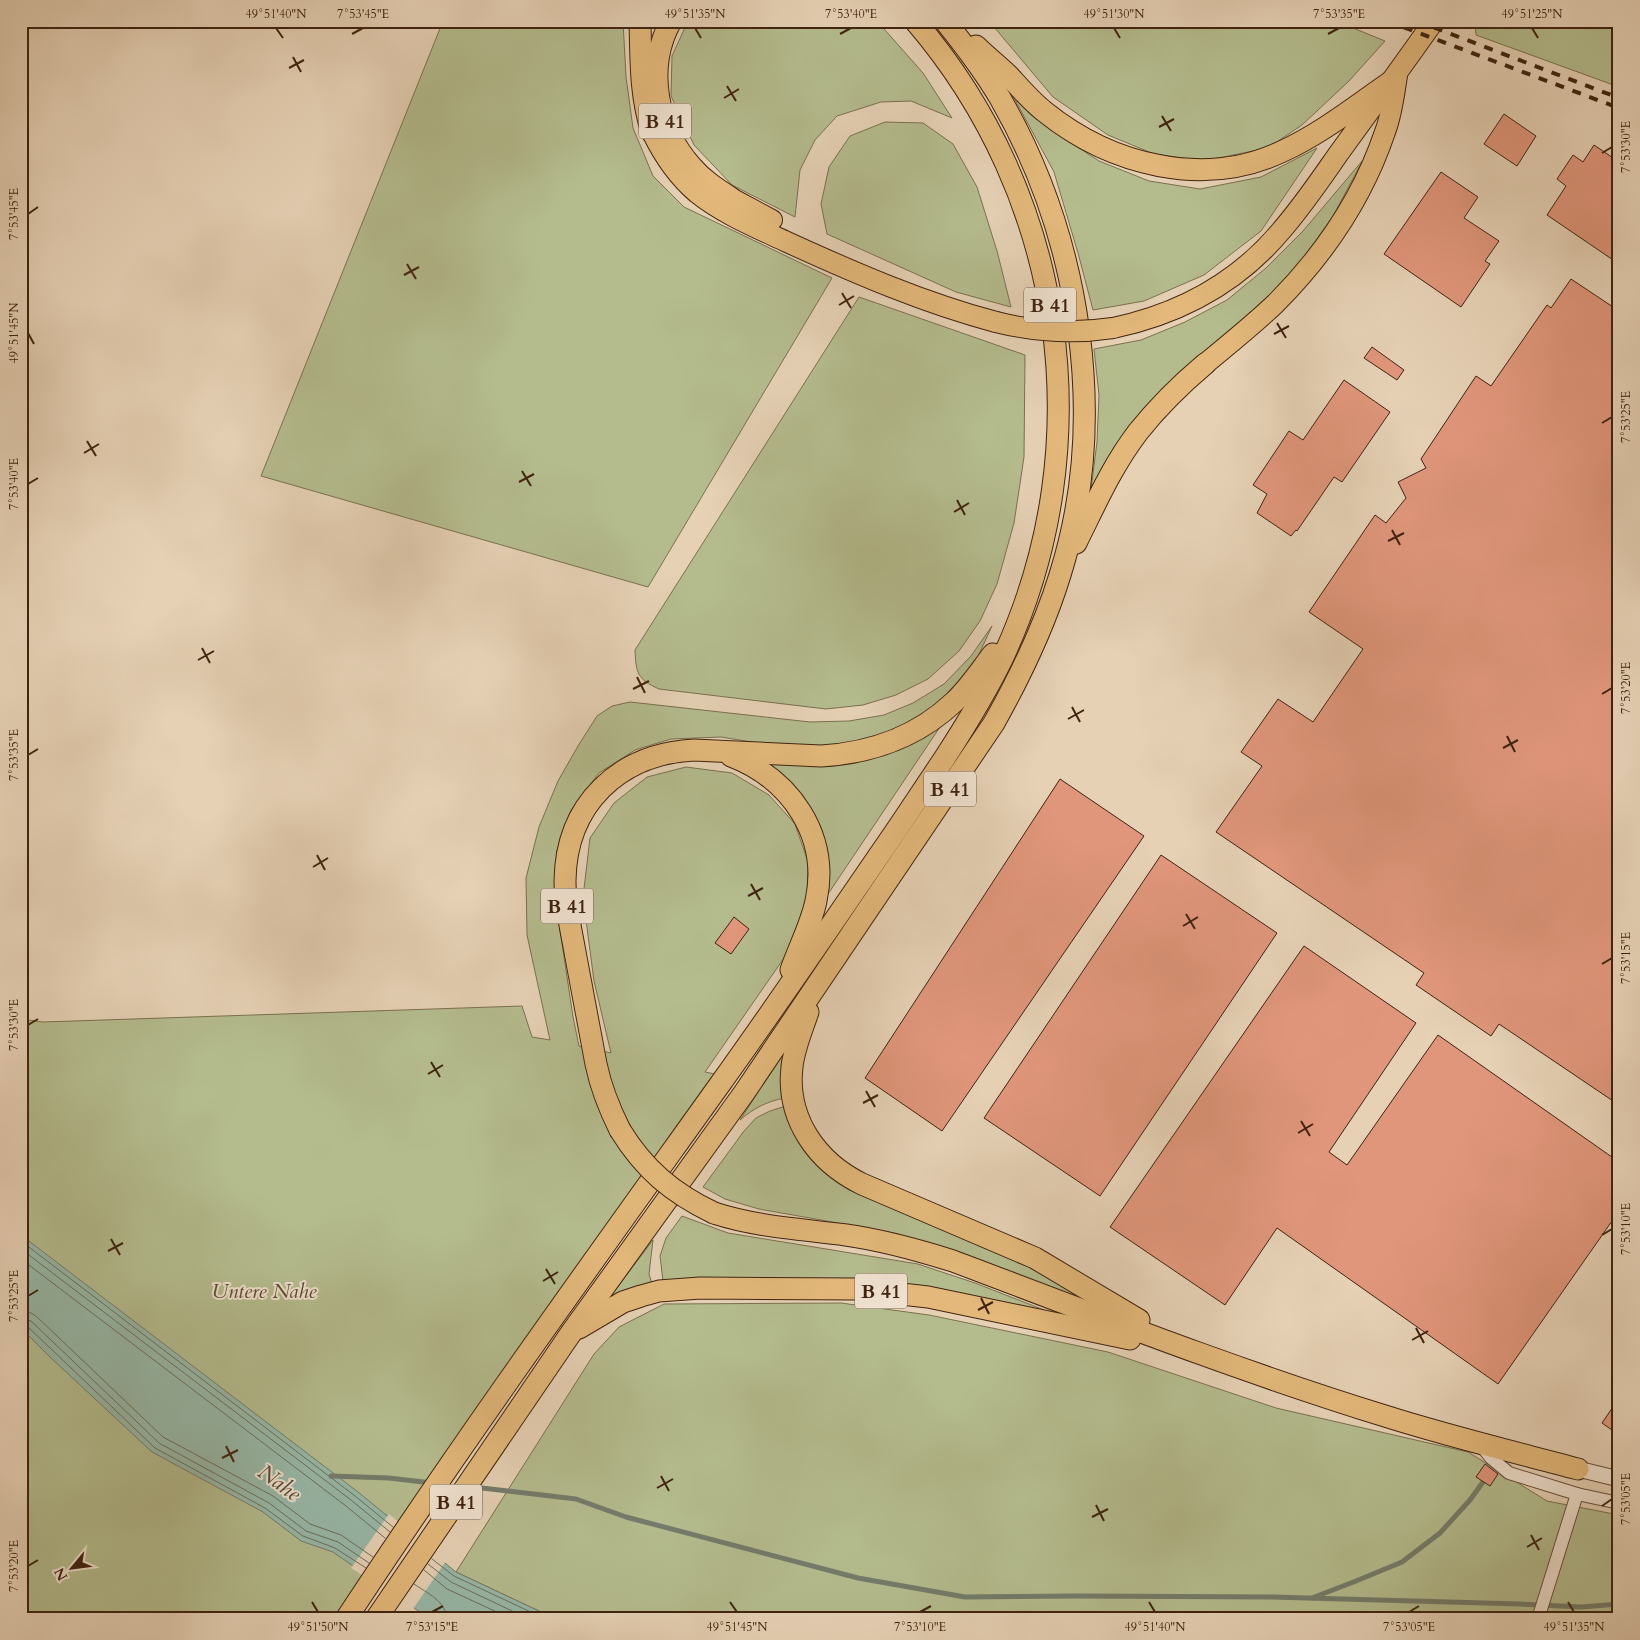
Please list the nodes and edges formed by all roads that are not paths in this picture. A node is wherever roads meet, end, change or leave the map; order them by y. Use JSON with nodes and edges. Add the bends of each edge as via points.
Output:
{"nodes":[{"id":1,"x":640,"y":21,"type":"edge"},
{"id":2,"x":671,"y":21,"type":"edge"},
{"id":3,"x":915,"y":21,"type":"edge"},
{"id":4,"x":945,"y":21,"type":"edge"},
{"id":5,"x":949,"y":21,"type":"edge"},
{"id":6,"x":1434,"y":21,"type":"edge"},
{"id":7,"x":1395,"y":76,"type":"junction"},
{"id":8,"x":652,"y":132,"type":"joint"},
{"id":9,"x":731,"y":198,"type":"joint"},
{"id":10,"x":951,"y":308,"type":"junction"},
{"id":11,"x":1205,"y":364,"type":"joint"},
{"id":12,"x":1060,"y":574,"type":"junction"},
{"id":13,"x":1020,"y":618,"type":"junction"},
{"id":14,"x":694,"y":750,"type":"junction"},
{"id":15,"x":814,"y":990,"type":"junction"},
{"id":16,"x":777,"y":1005,"type":"junction"},
{"id":17,"x":571,"y":1333,"type":"junction"},
{"id":18,"x":1196,"y":1352,"type":"junction"},
{"id":19,"x":1478,"y":1442,"type":"junction"},
{"id":20,"x":1578,"y":1469,"type":"joint"},
{"id":21,"x":1619,"y":1479,"type":"edge"},
{"id":22,"x":1577,"y":1494,"type":"junction"},
{"id":23,"x":1619,"y":1503,"type":"edge"},
{"id":24,"x":378,"y":1616,"type":"edge"},
{"id":25,"x":346,"y":1619,"type":"edge"},
{"id":26,"x":1538,"y":1619,"type":"edge"}],
"edges":[{"from":1,"to":8,"type":"highway","number":"B 41","via":[[642,89]]},
{"from":2,"to":9,"type":"highway","number":"B 41","via":[[663,39],[657,70],[657,89],[666,125],[692,168]]},
{"from":3,"to":13,"type":"highway","number":"B 41","via":[[968,93],[1002,154],[1028,219],[1052,316],[1059,399],[1055,474],[1042,547]]},
{"from":4,"to":12,"type":"highway","number":"B 41","via":[[999,97],[1032,162],[1057,229],[1074,299],[1082,368],[1083,438],[1076,507]]},
{"from":5,"to":7,"type":"highway","via":[[1062,126],[1105,150],[1165,167],[1207,170],[1266,158],[1299,143]]},
{"from":6,"to":7,"type":"main road"},
{"from":7,"to":10,"type":"main road","number":"B 41","bridge":true,"via":[[1281,232],[1248,265],[1193,301],[1154,318],[1113,328],[1060,332],[996,322]]},
{"from":7,"to":11,"type":"main road","via":[[1386,130],[1371,169],[1344,218],[1292,286]]},
{"from":8,"to":10,"type":"main road","number":"B 41","via":[[677,173],[716,206],[856,274]]},
{"from":9,"to":10,"type":"main road","number":"B 41"},
{"from":11,"to":12,"type":"highway","via":[[1170,396],[1137,434],[1117,464]]},
{"from":12,"to":15,"type":"highway","number":"B 41","via":[[1042,628],[994,723]]},
{"from":13,"to":14,"type":"highway","via":[[955,702],[901,738],[862,751],[822,756]]},
{"from":13,"to":16,"type":"highway","number":"B 41","via":[[972,715]]},
{"from":14,"to":16,"type":"highway","via":[[730,755],[762,770],[799,808],[813,839],[818,870],[816,901]]},
{"from":14,"to":18,"type":"highway","number":"B 41","bridge":true,"via":[[649,758],[609,781],[588,805],[569,849],[565,880],[568,910],[600,1085],[609,1109],[634,1152],[657,1177],[684,1198],[714,1213],[757,1224],[884,1242],[954,1261]]},
{"from":15,"to":17,"type":"highway","number":"B 41"},
{"from":15,"to":18,"type":"highway","number":"B 41","via":[[794,1054],[792,1083],[801,1124],[824,1159],[862,1184],[1035,1258]]},
{"from":16,"to":25,"type":"highway","number":"B 41","via":[[511,1376]]},
{"from":17,"to":18,"type":"highway","number":"B 41","via":[[623,1302],[659,1292],[700,1288],[857,1289],[928,1297]]},
{"from":17,"to":24,"type":"highway","number":"B 41"},
{"from":18,"to":19,"type":"highway","via":[[1386,1417]]},
{"from":19,"to":20,"type":"highway"},
{"from":19,"to":22,"type":"street","via":[[1509,1473]]},
{"from":20,"to":21,"type":"street"},
{"from":22,"to":23,"type":"street"},
{"from":22,"to":26,"type":"street"}]}
